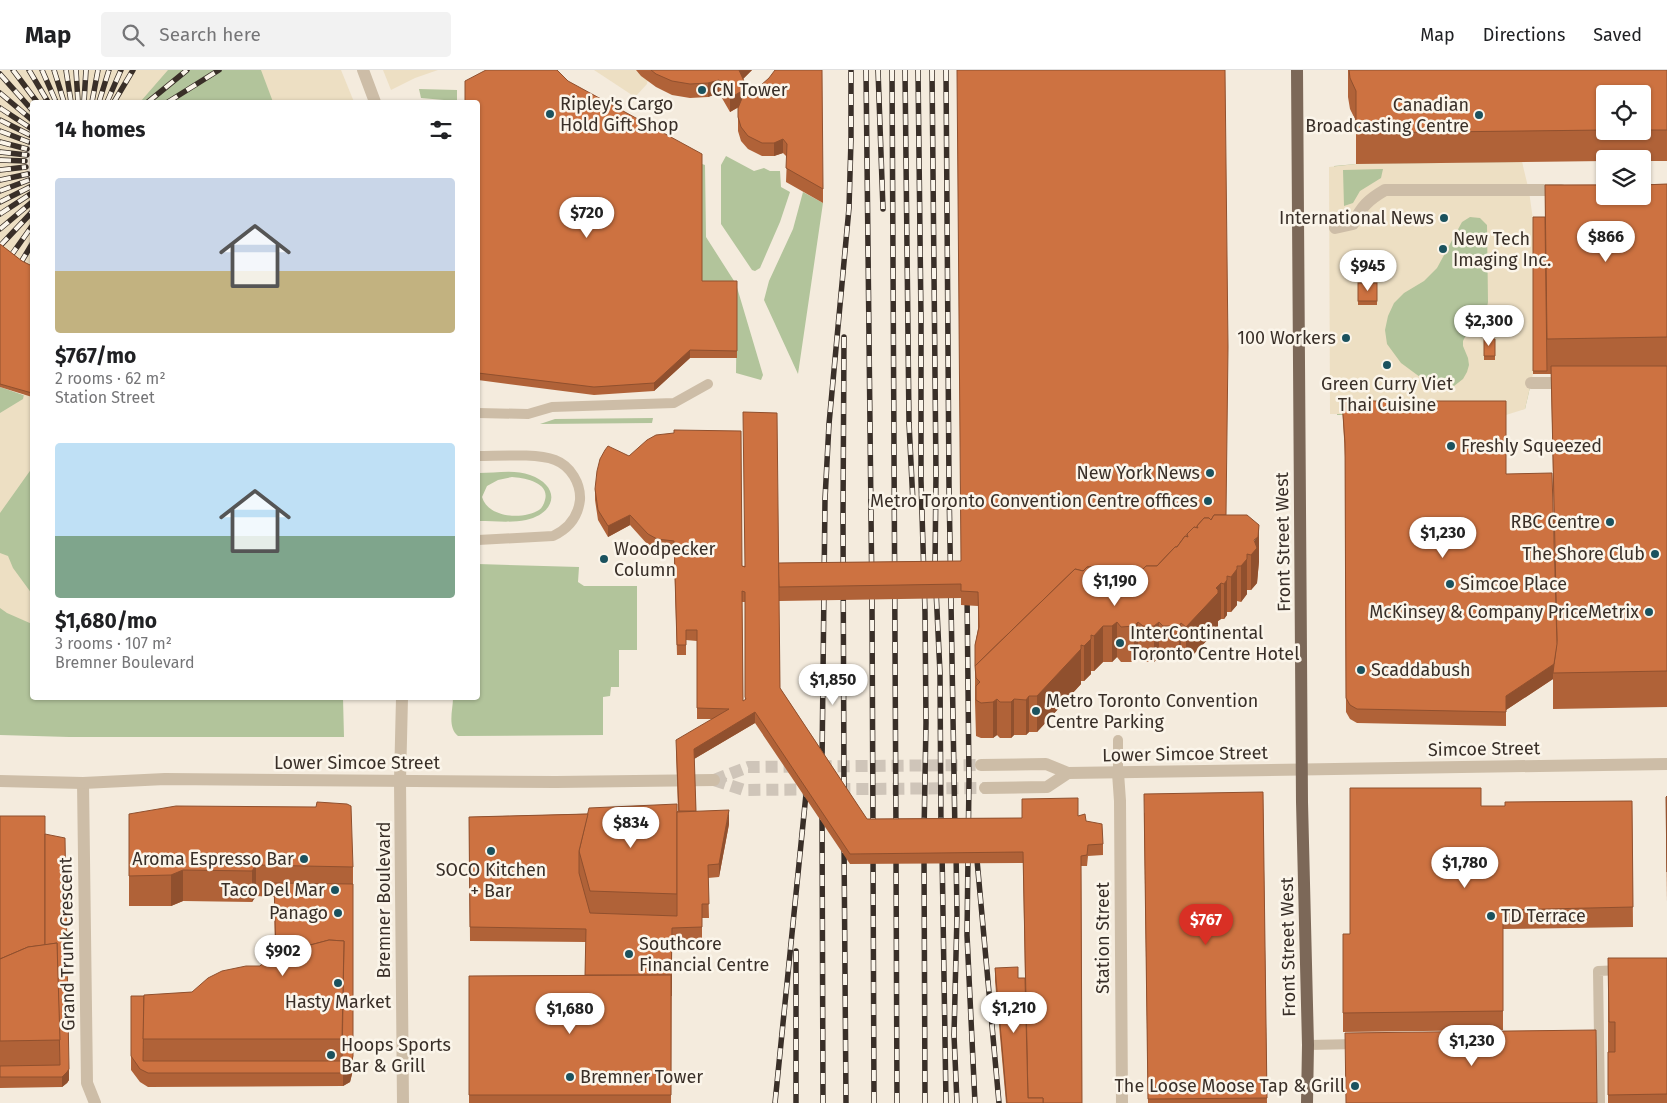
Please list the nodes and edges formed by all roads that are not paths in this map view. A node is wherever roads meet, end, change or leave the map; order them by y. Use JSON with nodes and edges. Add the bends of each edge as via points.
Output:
{"nodes":[{"id":1,"x":363,"y":70,"type":"edge"},
{"id":2,"x":1297,"y":70,"type":"edge"},
{"id":3,"x":374,"y":100,"type":"edge"},
{"id":4,"x":1577,"y":190,"type":"edge"},
{"id":5,"x":1335,"y":228,"type":"dead end"},
{"id":6,"x":1531,"y":383,"type":"dead end"},
{"id":7,"x":1579,"y":383,"type":"edge"},
{"id":8,"x":708,"y":384,"type":"dead end"},
{"id":9,"x":480,"y":413,"type":"edge"},
{"id":10,"x":480,"y":456,"type":"edge"},
{"id":11,"x":480,"y":540,"type":"edge"},
{"id":12,"x":402,"y":700,"type":"edge"},
{"id":13,"x":1118,"y":740,"type":"dead end"},
{"id":14,"x":1667,"y":764,"type":"edge"},
{"id":15,"x":981,"y":765,"type":"tunnel mouth"},
{"id":16,"x":1302,"y":770,"type":"junction"},
{"id":17,"x":1118,"y":772,"type":"junction"},
{"id":18,"x":1068,"y":773,"type":"junction"},
{"id":19,"x":714,"y":780,"type":"dead end"},
{"id":20,"x":0,"y":781,"type":"edge"},
{"id":21,"x":400,"y":781,"type":"junction"},
{"id":22,"x":83,"y":783,"type":"junction"},
{"id":23,"x":985,"y":788,"type":"tunnel mouth"},
{"id":24,"x":1637,"y":970,"type":"edge"},
{"id":25,"x":1364,"y":1044,"type":"edge"},
{"id":26,"x":1308,"y":1045,"type":"junction"},
{"id":27,"x":95,"y":1103,"type":"edge"},
{"id":28,"x":403,"y":1103,"type":"edge"},
{"id":29,"x":1122,"y":1103,"type":"edge"},
{"id":30,"x":1307,"y":1103,"type":"edge"},
{"id":31,"x":1600,"y":1103,"type":"edge"}],
"edges":[{"from":1,"to":3,"type":"street"},
{"from":2,"to":16,"type":"main road","name":"Front Street West"},
{"from":4,"to":5,"type":"street","via":[[1385,190],[1370,198],[1353,224]]},
{"from":6,"to":7,"type":"street"},
{"from":8,"to":9,"type":"lane","via":[[674,403],[552,408],[528,414]]},
{"from":10,"to":11,"type":"lane","via":[[555,460],[574,475],[580,495],[577,512],[563,531],[553,536]]},
{"from":12,"to":21,"type":"street","name":"Bremner Boulevard"},
{"from":13,"to":17,"type":"lane"},
{"from":14,"to":16,"type":"street","name":"Simcoe Street"},
{"from":15,"to":18,"type":"street","name":"Lower Simcoe Street","via":[[1046,764]]},
{"from":16,"to":17,"type":"street","name":"Lower Simcoe Street"},
{"from":16,"to":26,"type":"main road","name":"Front Street West"},
{"from":17,"to":18,"type":"street","name":"Lower Simcoe Street"},
{"from":17,"to":29,"type":"street","name":"Station Street"},
{"from":18,"to":23,"type":"street","via":[[1047,787]]},
{"from":19,"to":21,"type":"street","name":"Lower Simcoe Street"},
{"from":20,"to":22,"type":"street","name":"Lower Simcoe Street"},
{"from":21,"to":22,"type":"street","name":"Lower Simcoe Street","via":[[165,779]]},
{"from":21,"to":28,"type":"street","name":"Bremner Boulevard"},
{"from":22,"to":27,"type":"street","name":"Grand Trunk Crescent","via":[[87,1083]]},
{"from":24,"to":31,"type":"lane","via":[[1598,971],[1595,1041]]},
{"from":25,"to":26,"type":"lane"},
{"from":26,"to":30,"type":"main road","name":"Front Street West"}]}
